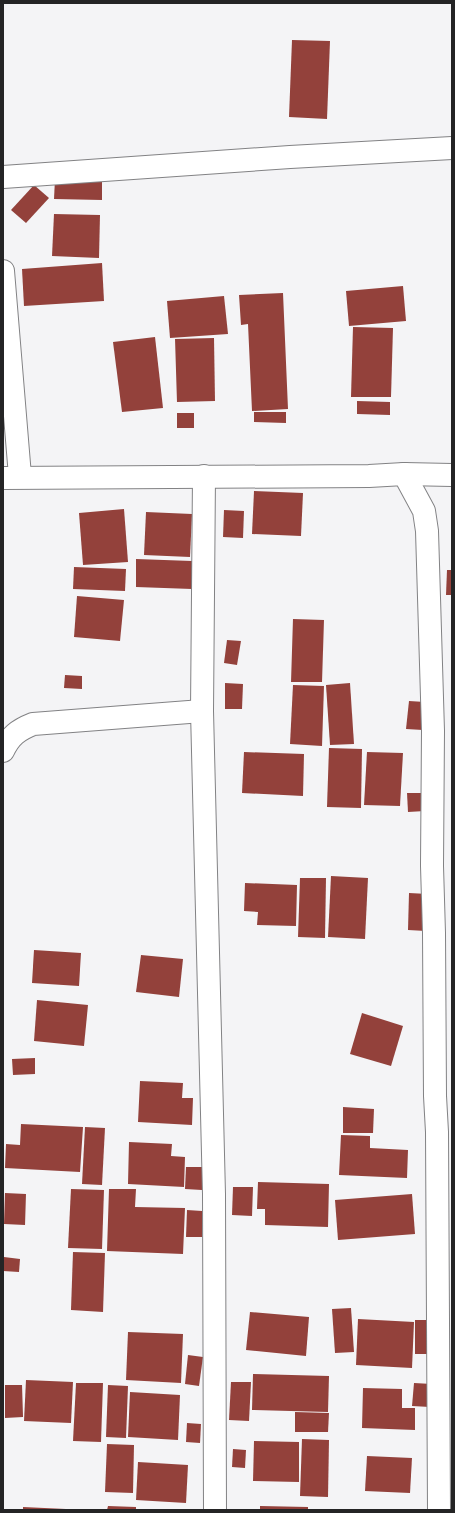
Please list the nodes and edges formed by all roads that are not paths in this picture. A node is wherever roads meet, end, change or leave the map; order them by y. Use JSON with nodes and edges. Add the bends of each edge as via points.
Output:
{"nodes":[{"id":1,"x":452,"y":148,"type":"edge"},
{"id":2,"x":3,"y":177,"type":"edge"},
{"id":3,"x":3,"y":271,"type":"edge"},
{"id":4,"x":404,"y":474,"type":"junction"},
{"id":5,"x":452,"y":475,"type":"edge"},
{"id":6,"x":204,"y":476,"type":"junction"},
{"id":7,"x":12,"y":477,"type":"edge"},
{"id":8,"x":202,"y":711,"type":"junction"},
{"id":9,"x":3,"y":751,"type":"edge"},
{"id":10,"x":215,"y":1510,"type":"edge"},
{"id":11,"x":439,"y":1510,"type":"edge"}],
"edges":[{"from":1,"to":2,"type":"street"},
{"from":3,"to":7,"type":"street"},
{"from":4,"to":5,"type":"street"},
{"from":4,"to":6,"type":"street"},
{"from":4,"to":11,"type":"street","via":[[424,511],[427,531],[432,731],[435,1096],[438,1132]]},
{"from":6,"to":7,"type":"street"},
{"from":6,"to":8,"type":"street"},
{"from":8,"to":9,"type":"street","via":[[33,724],[18,730]]},
{"from":8,"to":10,"type":"street","via":[[214,1194]]}]}
